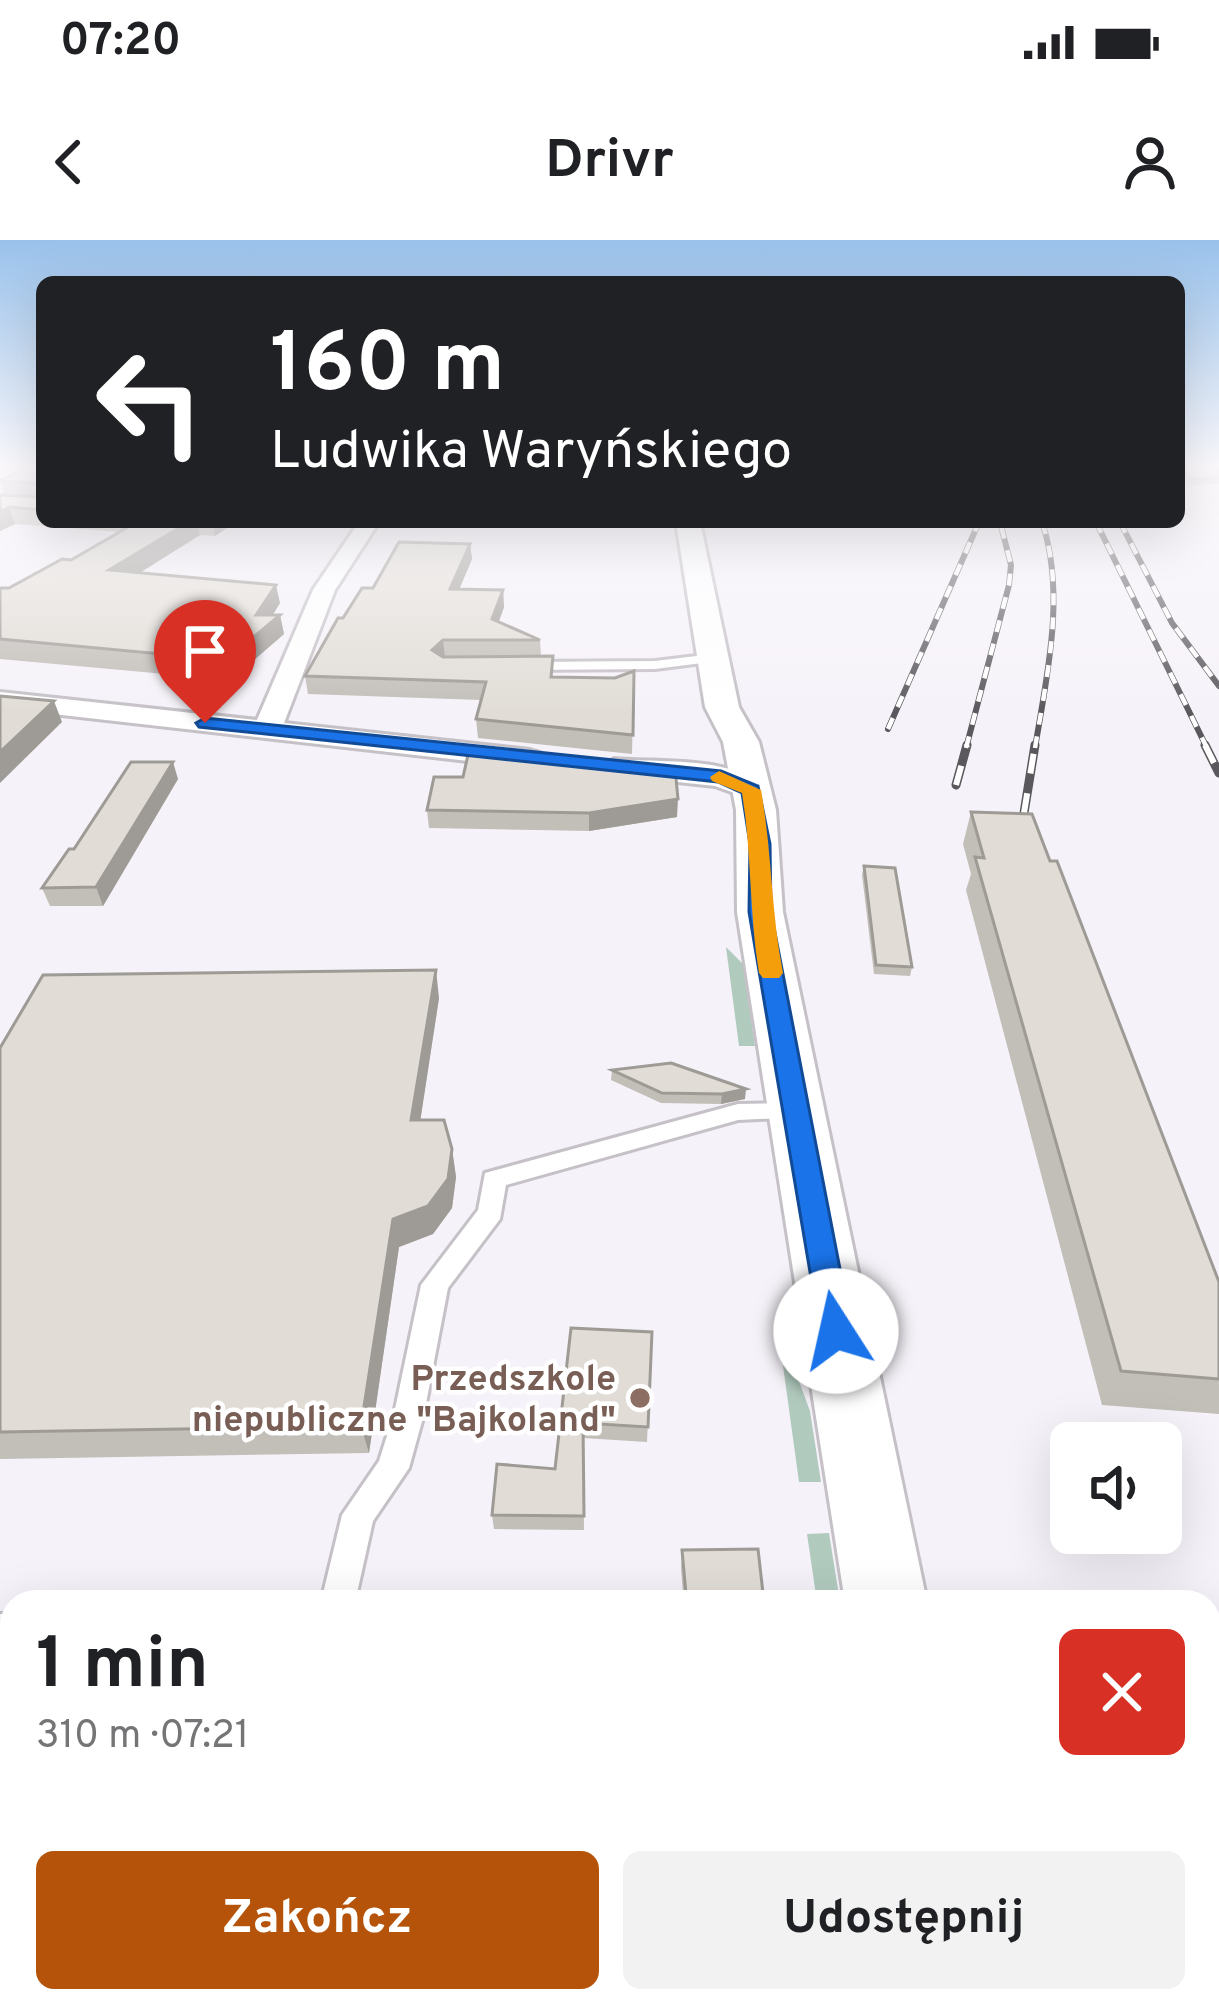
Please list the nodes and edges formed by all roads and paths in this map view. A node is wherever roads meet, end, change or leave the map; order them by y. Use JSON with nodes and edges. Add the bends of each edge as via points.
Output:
{"nodes":[{"id":1,"x":352,"y":548,"type":"edge"},
{"id":2,"x":693,"y":548,"type":"edge"},
{"id":3,"x":713,"y":658,"type":"junction"},
{"id":4,"x":515,"y":666,"type":"edge"},
{"id":5,"x":0,"y":700,"type":"edge"},
{"id":6,"x":267,"y":730,"type":"junction"},
{"id":7,"x":549,"y":761,"type":"edge"},
{"id":8,"x":595,"y":766,"type":"edge"},
{"id":9,"x":736,"y":783,"type":"junction"},
{"id":10,"x":796,"y":1111,"type":"junction"},
{"id":11,"x":341,"y":1590,"type":"edge"},
{"id":12,"x":884,"y":1590,"type":"edge"}],
"edges":[{"from":1,"to":6,"type":"street","via":[[324,590]]},
{"from":2,"to":3,"type":"street"},
{"from":3,"to":4,"type":"lane"},
{"from":3,"to":9,"type":"street","via":[[722,707],[715,742]]},
{"from":5,"to":6,"type":"street"},
{"from":6,"to":7,"type":"street"},
{"from":8,"to":9,"type":"street"},
{"from":9,"to":10,"type":"street","via":[[731,833],[760,912]]},
{"from":10,"to":11,"type":"lane","via":[[738,1112],[494,1179],[490,1212],[435,1285],[410,1414],[393,1468],[358,1515]]},
{"from":10,"to":12,"type":"street"}]}
